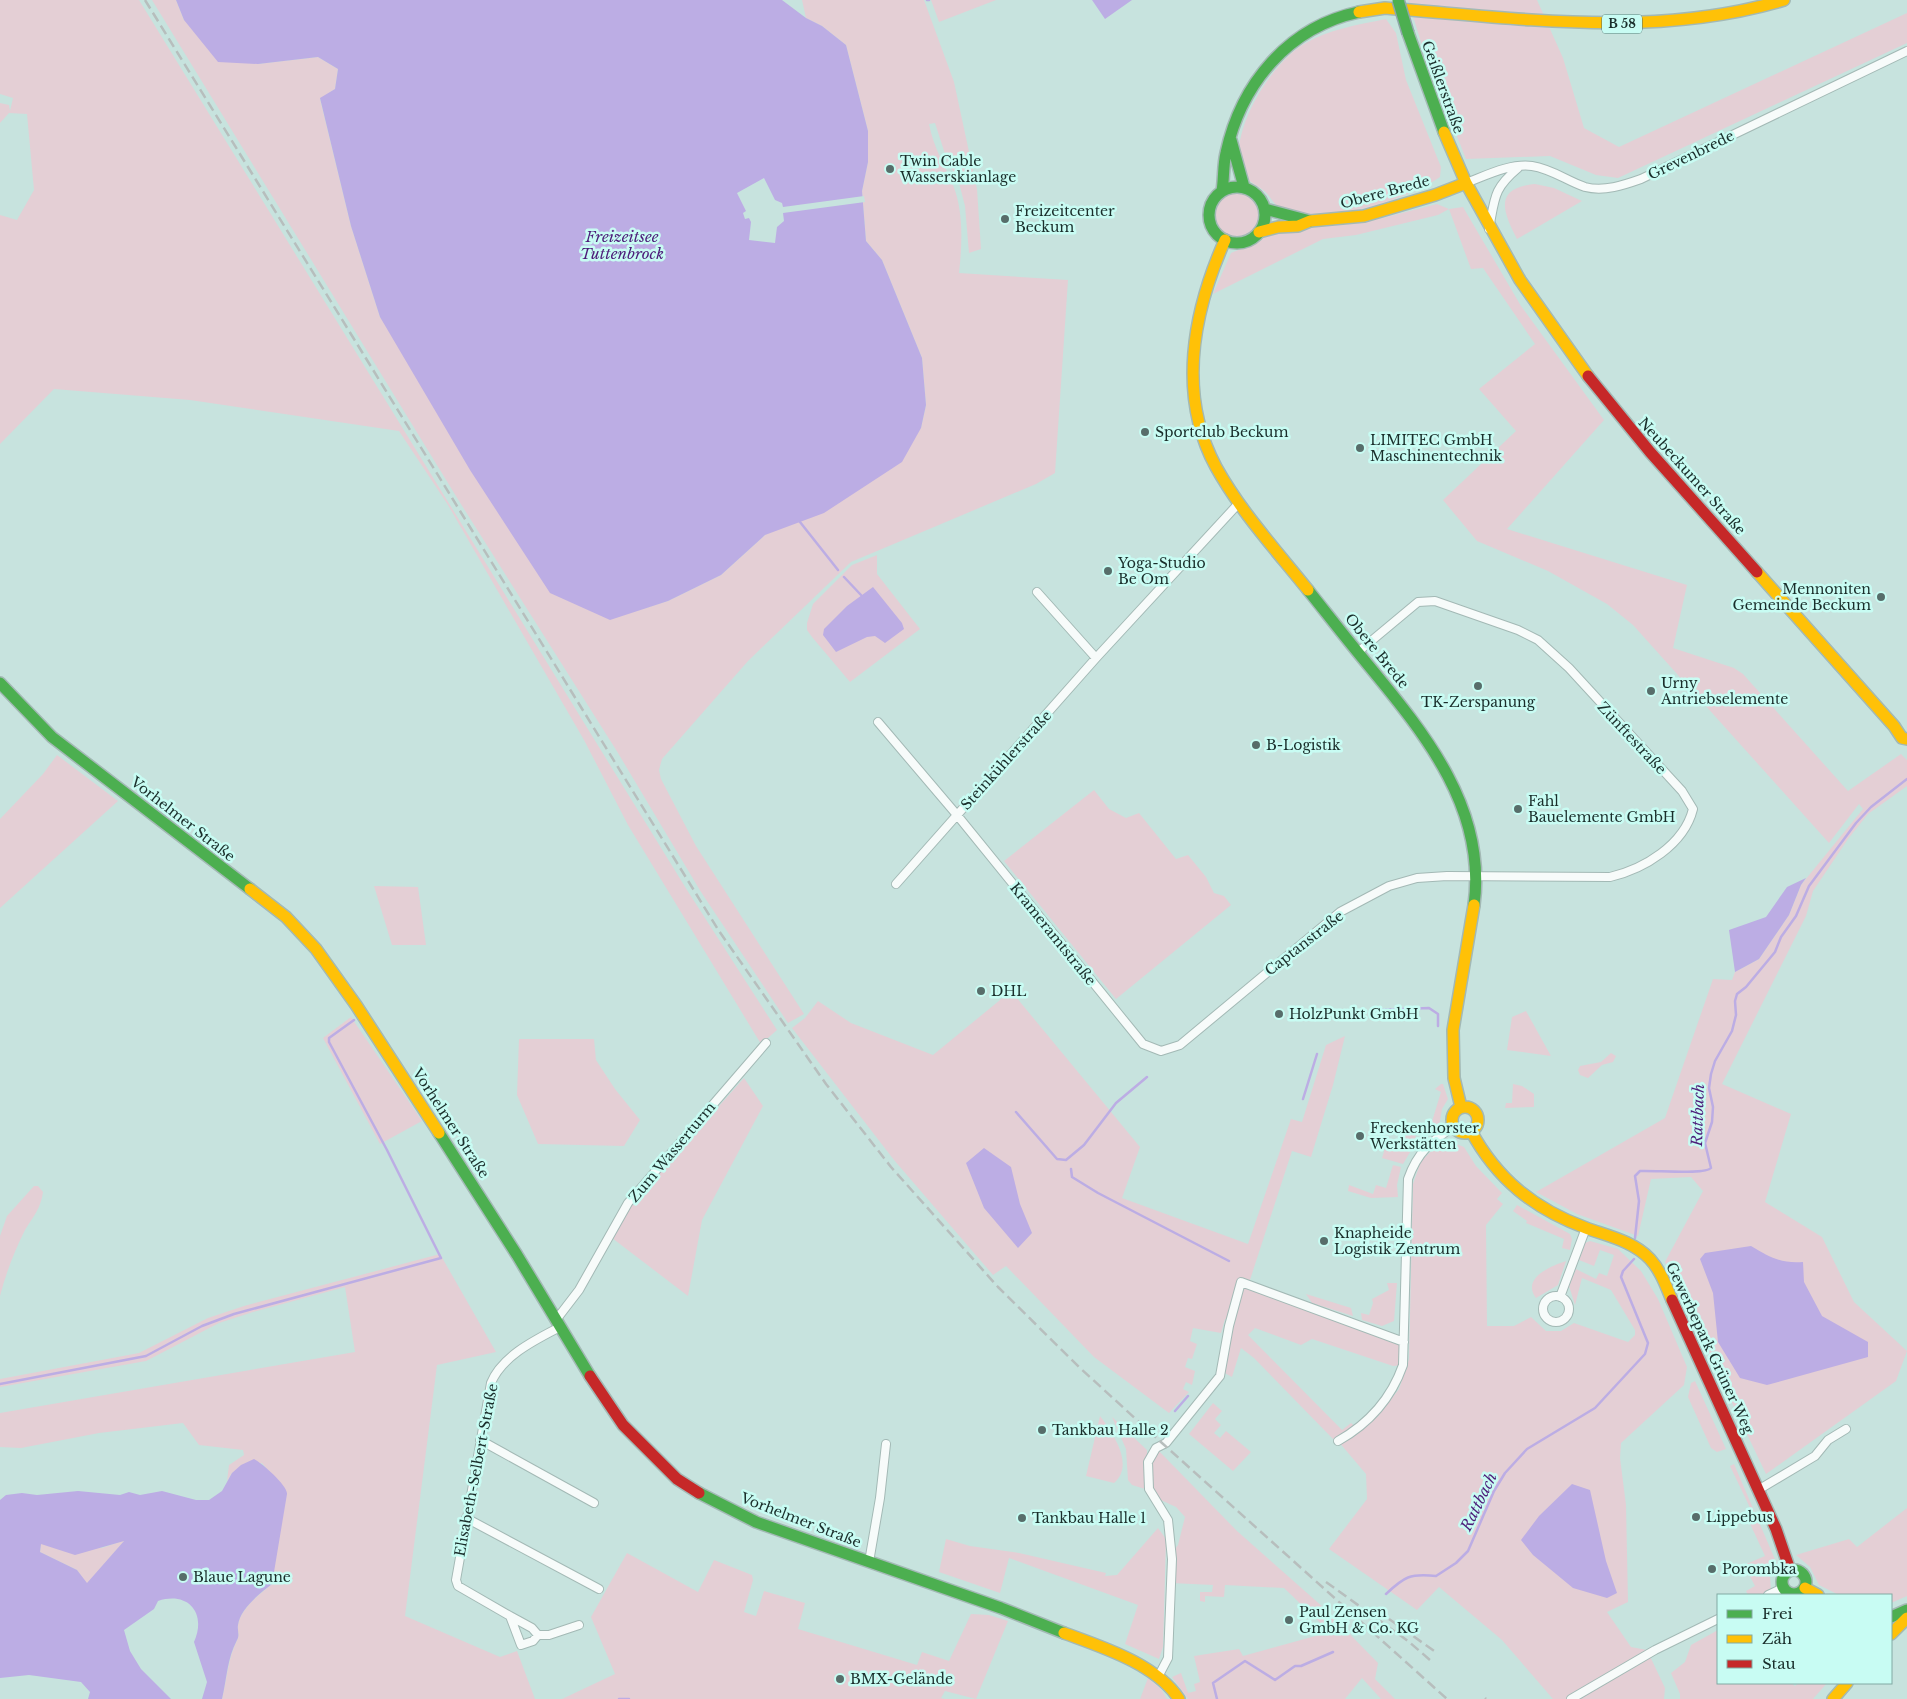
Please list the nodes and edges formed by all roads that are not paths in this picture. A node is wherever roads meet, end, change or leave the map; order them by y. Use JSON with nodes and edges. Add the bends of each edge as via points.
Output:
{"nodes":[{"id":1,"x":1398,"y":0,"type":"edge"},
{"id":2,"x":1784,"y":0,"type":"edge"},
{"id":3,"x":1907,"y":51,"type":"edge"},
{"id":4,"x":1231,"y":140,"type":"junction"},
{"id":5,"x":1518,"y":168,"type":"junction"},
{"id":6,"x":1466,"y":183,"type":"junction"},
{"id":7,"x":1244,"y":188,"type":"junction"},
{"id":8,"x":1222,"y":191,"type":"junction"},
{"id":9,"x":1265,"y":209,"type":"junction"},
{"id":10,"x":1310,"y":222,"type":"junction"},
{"id":11,"x":1489,"y":229,"type":"junction"},
{"id":12,"x":1259,"y":232,"type":"junction"},
{"id":13,"x":1225,"y":240,"type":"junction"},
{"id":14,"x":1238,"y":503,"type":"junction"},
{"id":15,"x":1037,"y":592,"type":"dead end"},
{"id":16,"x":1358,"y":652,"type":"junction"},
{"id":17,"x":1096,"y":658,"type":"junction"},
{"id":18,"x":0,"y":683,"type":"edge"},
{"id":19,"x":878,"y":722,"type":"dead end"},
{"id":20,"x":1907,"y":739,"type":"edge"},
{"id":21,"x":957,"y":815,"type":"junction"},
{"id":22,"x":1476,"y":875,"type":"junction"},
{"id":23,"x":896,"y":884,"type":"dead end"},
{"id":24,"x":766,"y":1043,"type":"dead end"},
{"id":25,"x":1152,"y":1049,"type":"joint"},
{"id":26,"x":1461,"y":1108,"type":"junction"},
{"id":27,"x":1454,"y":1126,"type":"junction"},
{"id":28,"x":1471,"y":1131,"type":"junction"},
{"id":29,"x":1586,"y":1228,"type":"junction"},
{"id":30,"x":1560,"y":1297,"type":"dead end"},
{"id":31,"x":558,"y":1323,"type":"junction"},
{"id":32,"x":1404,"y":1342,"type":"junction"},
{"id":33,"x":1846,"y":1429,"type":"dead end"},
{"id":34,"x":480,"y":1440,"type":"junction"},
{"id":35,"x":1338,"y":1441,"type":"dead end"},
{"id":36,"x":886,"y":1444,"type":"dead end"},
{"id":37,"x":1758,"y":1490,"type":"junction"},
{"id":38,"x":594,"y":1503,"type":"dead end"},
{"id":39,"x":466,"y":1518,"type":"junction"},
{"id":40,"x":869,"y":1562,"type":"junction"},
{"id":41,"x":1790,"y":1570,"type":"junction"},
{"id":42,"x":1782,"y":1588,"type":"junction"},
{"id":43,"x":1805,"y":1588,"type":"junction"},
{"id":44,"x":599,"y":1589,"type":"dead end"},
{"id":45,"x":1770,"y":1594,"type":"edge"},
{"id":46,"x":1790,"y":1594,"type":"edge"},
{"id":47,"x":1797,"y":1594,"type":"edge"},
{"id":48,"x":1816,"y":1594,"type":"edge"},
{"id":49,"x":1907,"y":1610,"type":"edge"},
{"id":50,"x":510,"y":1616,"type":"junction"},
{"id":51,"x":1892,"y":1617,"type":"edge"},
{"id":52,"x":1907,"y":1618,"type":"edge"},
{"id":53,"x":1717,"y":1619,"type":"edge"},
{"id":54,"x":579,"y":1625,"type":"dead end"},
{"id":55,"x":1892,"y":1633,"type":"edge"},
{"id":56,"x":538,"y":1635,"type":"junction"},
{"id":57,"x":1158,"y":1676,"type":"junction"},
{"id":58,"x":1846,"y":1684,"type":"edge"},
{"id":59,"x":1179,"y":1699,"type":"edge"},
{"id":60,"x":1571,"y":1699,"type":"edge"},
{"id":61,"x":1833,"y":1699,"type":"edge"}],
"edges":[{"from":1,"to":6,"type":"street","name":"Geißlerstraße","bridge":true,"via":[[1435,112]]},
{"from":2,"to":4,"type":"street","number":"B 58","via":[[1694,18],[1623,24],[1385,8],[1363,10],[1332,18],[1302,32],[1276,54],[1256,78]]},
{"from":3,"to":5,"type":"street","name":"Grevenbrede","via":[[1642,179],[1617,187],[1595,189],[1554,172],[1530,166]]},
{"from":4,"to":7,"type":"street"},
{"from":4,"to":8,"type":"street","number":"B 58","via":[[1226,152]]},
{"from":5,"to":6,"type":"street","name":"Grevenbrede","via":[[1501,170]]},
{"from":5,"to":11,"type":"street","via":[[1495,194]]},
{"from":6,"to":10,"type":"street","name":"Obere Brede","via":[[1364,216]]},
{"from":6,"to":11,"type":"street","name":"Neubeckumer Straße"},
{"from":7,"to":8,"type":"street"},
{"from":7,"to":9,"type":"street","via":[[1258,196]]},
{"from":8,"to":13,"type":"street","via":[[1212,202],[1209,216],[1214,230]]},
{"from":9,"to":10,"type":"street","name":"Obere Brede"},
{"from":9,"to":12,"type":"street"},
{"from":10,"to":12,"type":"street","name":"Obere Brede"},
{"from":11,"to":20,"type":"street","name":"Neubeckumer Straße","via":[[1532,301],[1601,395],[1902,738]]},
{"from":12,"to":13,"type":"street","via":[[1240,243]]},
{"from":13,"to":14,"type":"street","name":"Obere Brede","via":[[1206,281],[1192,349],[1191,373],[1207,448]]},
{"from":14,"to":16,"type":"street","name":"Obere Brede"},
{"from":14,"to":17,"type":"street","name":"Steinkühlerstraße"},
{"from":15,"to":17,"type":"street"},
{"from":16,"to":22,"type":"street","name":"Obere Brede","via":[[1418,725],[1442,762],[1463,809]]},
{"from":16,"to":22,"type":"street","name":"Zünftestraße","via":[[1418,602],[1427,600],[1518,630],[1538,640],[1561,660],[1682,791],[1693,809],[1690,822],[1680,836],[1650,862],[1631,872],[1610,877],[1574,878]]},
{"from":17,"to":21,"type":"street","name":"Steinkühlerstraße"},
{"from":18,"to":31,"type":"street","name":"Vorhelmer Straße","via":[[52,737],[286,917],[316,949],[428,1114]]},
{"from":19,"to":21,"type":"street","name":"Steinkühlerstraße"},
{"from":21,"to":23,"type":"street"},
{"from":21,"to":25,"type":"street","name":"Krameramtstraße","via":[[1143,1044]]},
{"from":22,"to":25,"type":"street","name":"Captanstraße","via":[[1417,878],[1390,886],[1340,912],[1180,1045],[1161,1051]]},
{"from":22,"to":26,"type":"street","name":"Obere Brede","via":[[1453,1038],[1454,1079]]},
{"from":24,"to":31,"type":"street","name":"Zum Wasserturm","via":[[628,1203]]},
{"from":26,"to":27,"type":"street","via":[[1453,1115]]},
{"from":26,"to":28,"type":"street","via":[[1470,1108],[1478,1116],[1477,1126]]},
{"from":27,"to":28,"type":"street","via":[[1460,1132]]},
{"from":27,"to":32,"type":"street","via":[[1427,1145],[1408,1179]]},
{"from":28,"to":29,"type":"street","name":"Gewerbepark Grüner Weg","via":[[1500,1177],[1521,1196],[1560,1218]]},
{"from":29,"to":30,"type":"street"},
{"from":29,"to":37,"type":"street","name":"Gewerbepark Grüner Weg","via":[[1634,1245],[1644,1251],[1658,1269]]},
{"from":31,"to":34,"type":"street","name":"Elisabeth-Selbert-Straße","via":[[495,1373]]},
{"from":31,"to":40,"type":"street","name":"Vorhelmer Straße","via":[[623,1425],[677,1479],[712,1502],[756,1522]]},
{"from":32,"to":35,"type":"street","via":[[1403,1365],[1389,1396],[1358,1430]]},
{"from":32,"to":57,"type":"street","via":[[1241,1282],[1220,1376],[1166,1443],[1156,1448],[1148,1462],[1152,1496],[1168,1520],[1172,1559],[1168,1658]]},
{"from":33,"to":37,"type":"street","via":[[1828,1440],[1815,1456]]},
{"from":34,"to":38,"type":"street"},
{"from":34,"to":39,"type":"street","name":"Elisabeth-Selbert-Straße"},
{"from":36,"to":40,"type":"street","name":"Vorhelmer Straße"},
{"from":37,"to":41,"type":"street","name":"Gewerbepark Grüner Weg","via":[[1786,1553]]},
{"from":39,"to":44,"type":"street"},
{"from":39,"to":50,"type":"street","name":"Elisabeth-Selbert-Straße","via":[[456,1580],[458,1586]]},
{"from":40,"to":57,"type":"street","name":"Vorhelmer Straße","via":[[993,1605],[1116,1653]]},
{"from":41,"to":42,"type":"street","via":[[1782,1578]]},
{"from":41,"to":43,"type":"street","via":[[1805,1576]]},
{"from":42,"to":45,"type":"street"},
{"from":42,"to":46,"type":"street"},
{"from":43,"to":47,"type":"street"},
{"from":43,"to":48,"type":"street"},
{"from":49,"to":51,"type":"street"},
{"from":50,"to":56,"type":"street","name":"Elisabeth-Selbert-Straße"},
{"from":50,"to":56,"type":"street","via":[[521,1646]]},
{"from":52,"to":55,"type":"street"},
{"from":53,"to":60,"type":"street","via":[[1655,1650]]},
{"from":54,"to":56,"type":"street","via":[[549,1635]]},
{"from":57,"to":59,"type":"street","name":"Vorhelmer Straße"},
{"from":58,"to":61,"type":"street"}]}
